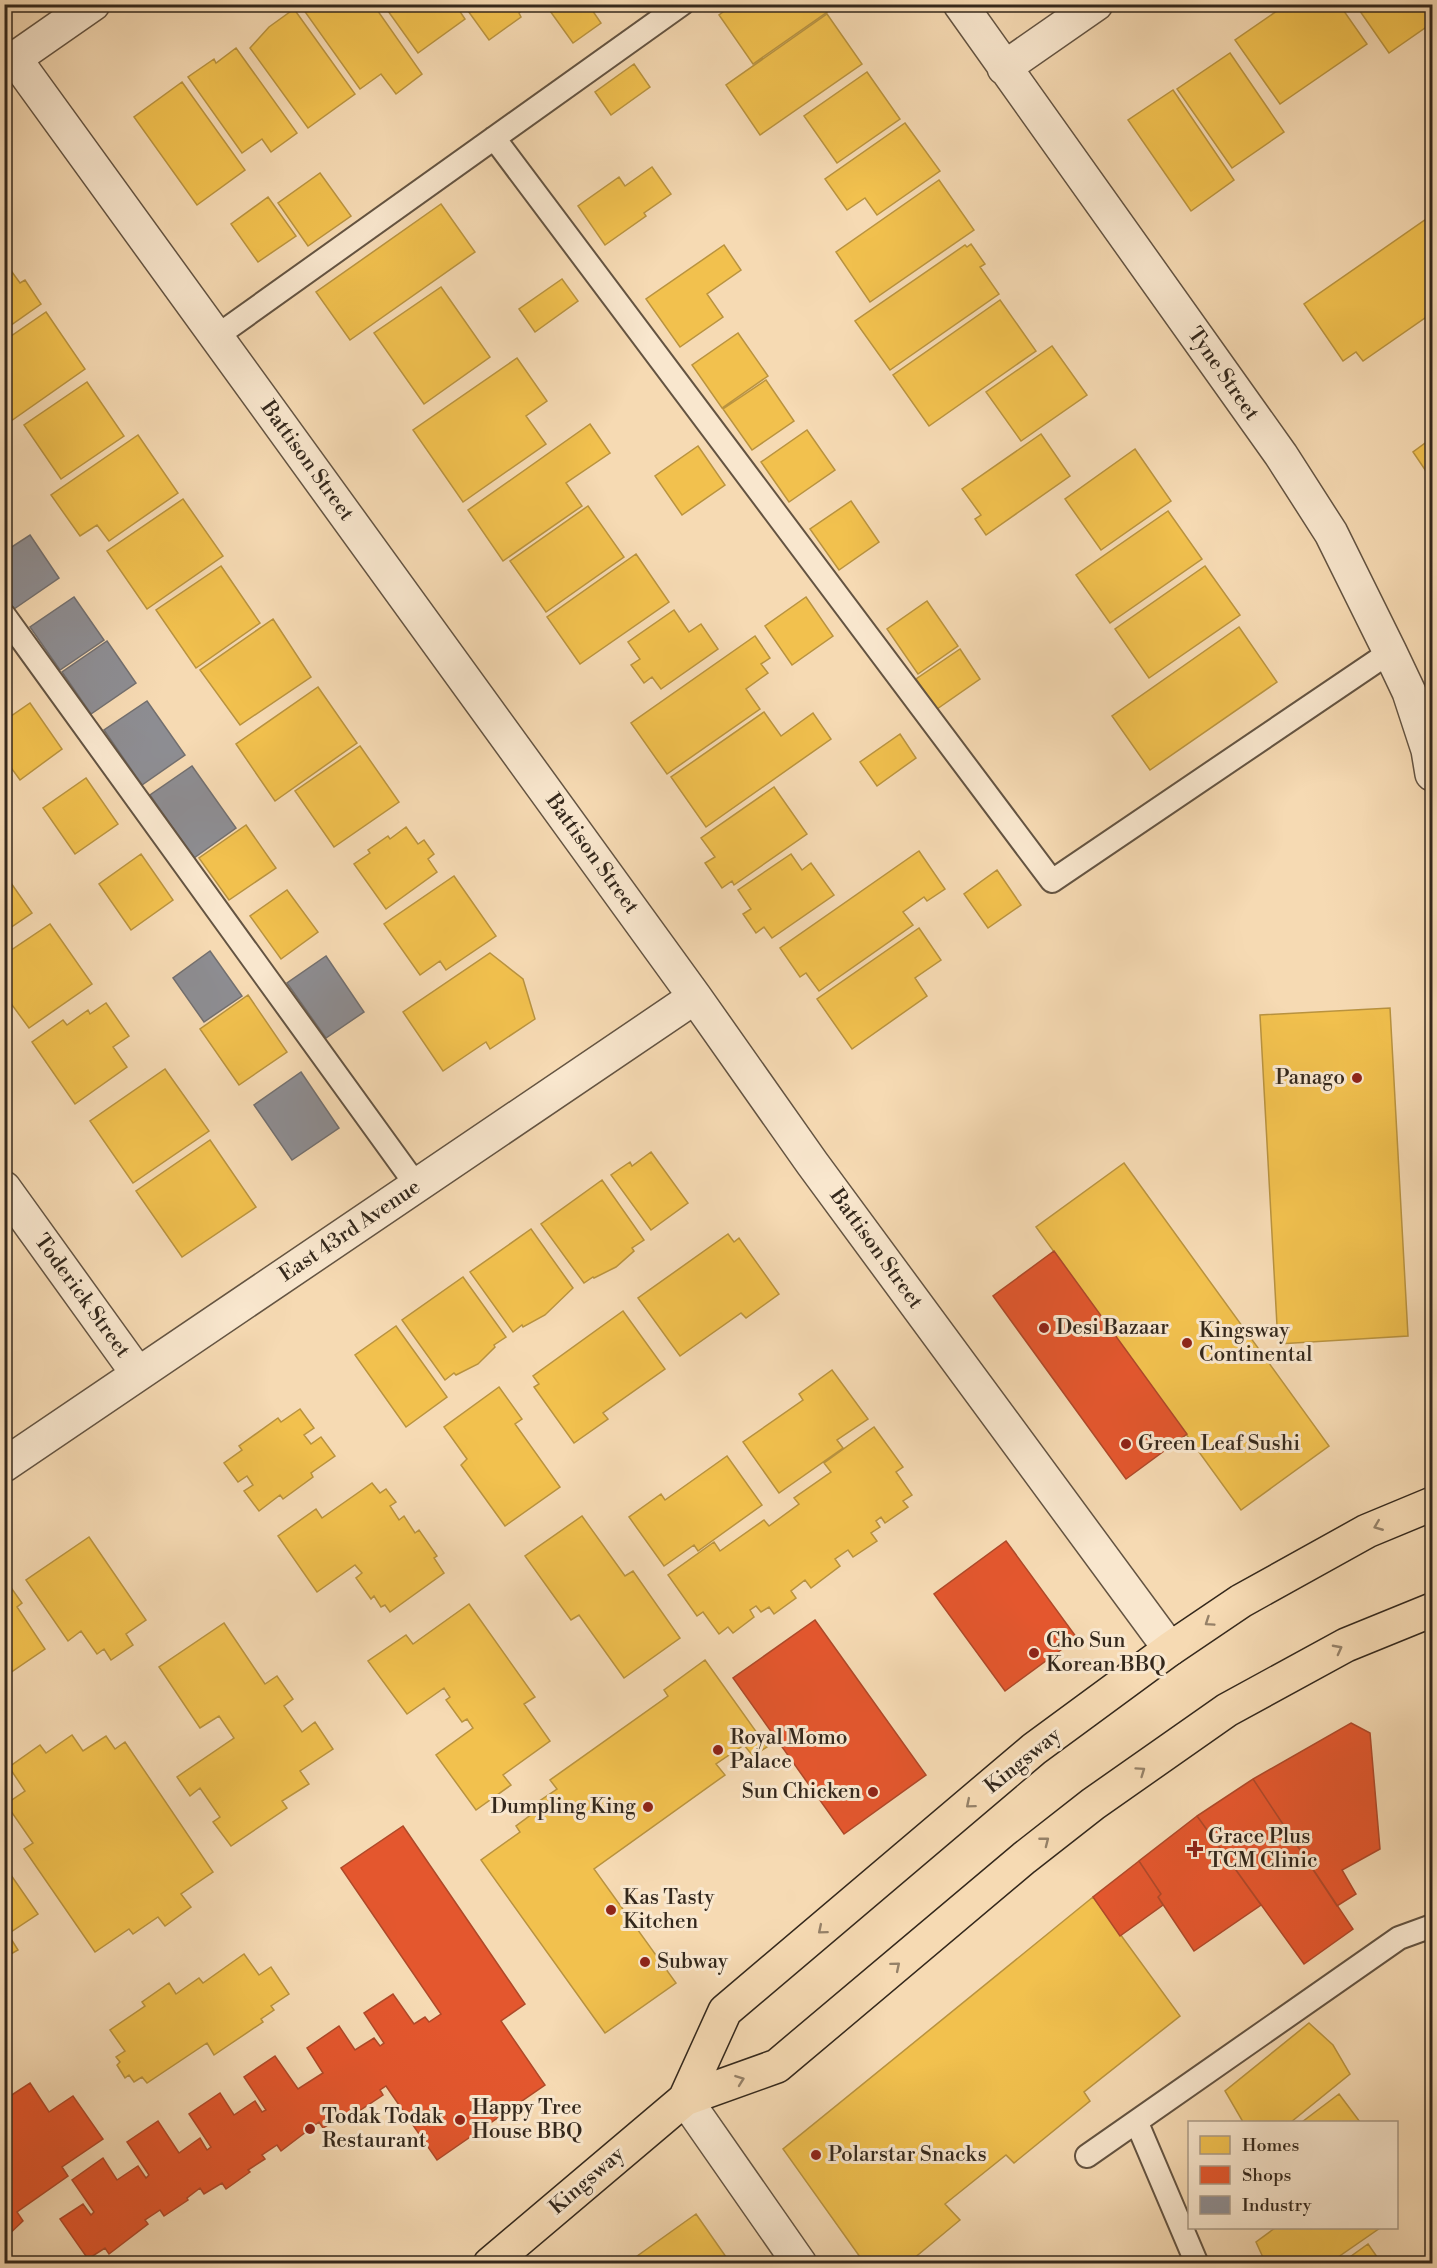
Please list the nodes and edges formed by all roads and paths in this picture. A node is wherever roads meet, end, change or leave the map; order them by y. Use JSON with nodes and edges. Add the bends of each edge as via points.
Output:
{"nodes":[{"id":1,"x":93,"y":4,"type":"edge"},
{"id":2,"x":682,"y":4,"type":"edge"},
{"id":3,"x":960,"y":4,"type":"edge"},
{"id":4,"x":1096,"y":4,"type":"edge"},
{"id":5,"x":10,"y":63,"type":"edge"},
{"id":6,"x":1004,"y":68,"type":"junction"},
{"id":7,"x":494,"y":138,"type":"junction"},
{"id":8,"x":217,"y":336,"type":"junction"},
{"id":9,"x":4,"y":615,"type":"edge"},
{"id":10,"x":1390,"y":652,"type":"junction"},
{"id":11,"x":1421,"y":686,"type":"edge"},
{"id":12,"x":1432,"y":774,"type":"edge"},
{"id":13,"x":695,"y":997,"type":"junction"},
{"id":14,"x":417,"y":1186,"type":"junction"},
{"id":15,"x":4,"y":1188,"type":"edge"},
{"id":16,"x":138,"y":1374,"type":"junction"},
{"id":17,"x":4,"y":1465,"type":"edge"},
{"id":18,"x":1432,"y":1504,"type":"edge"},
{"id":19,"x":1432,"y":1610,"type":"edge"},
{"id":20,"x":1170,"y":1649,"type":"junction"},
{"id":21,"x":1432,"y":1926,"type":"edge"},
{"id":22,"x":684,"y":2099,"type":"junction"},
{"id":23,"x":1137,"y":2123,"type":"junction"},
{"id":24,"x":1087,"y":2156,"type":"dead end"},
{"id":25,"x":490,"y":2264,"type":"edge"},
{"id":26,"x":800,"y":2264,"type":"edge"},
{"id":27,"x":1197,"y":2264,"type":"edge"}],
"edges":[{"from":1,"to":5,"type":"street"},
{"from":2,"to":7,"type":"lane"},
{"from":3,"to":6,"type":"street","name":"Tyne Street"},
{"from":4,"to":6,"type":"street"},
{"from":5,"to":8,"type":"street","name":"Battison Street"},
{"from":6,"to":10,"type":"street","name":"Tyne Street","via":[[1281,455],[1331,533]]},
{"from":7,"to":8,"type":"lane"},
{"from":7,"to":10,"type":"lane","via":[[1052,881]]},
{"from":8,"to":13,"type":"street","name":"Battison Street"},
{"from":9,"to":14,"type":"lane"},
{"from":10,"to":11,"type":"street","name":"Tyne Street"},
{"from":11,"to":12,"type":"street","name":"Tyne Street"},
{"from":13,"to":14,"type":"street","name":"East 43rd Avenue"},
{"from":13,"to":20,"type":"street","name":"Battison Street","via":[[812,1163]]},
{"from":14,"to":16,"type":"street","name":"East 43rd Avenue"},
{"from":15,"to":16,"type":"street","name":"Toderick Street"},
{"from":16,"to":17,"type":"street","name":"East 43rd Avenue"},
{"from":18,"to":20,"type":"main road","name":"Kingsway","one_way":true,"via":[[1367,1531],[1241,1600]]},
{"from":22,"to":19,"type":"main road","name":"Kingsway","one_way":true,"via":[[777,2066],[1024,1858],[1227,1710],[1346,1645]]},
{"from":20,"to":22,"type":"main road","name":"Kingsway","one_way":true,"via":[[1034,1749],[725,2011]]},
{"from":21,"to":23,"type":"lane","via":[[1399,1938]]},
{"from":22,"to":25,"type":"main road","name":"Kingsway"},
{"from":22,"to":26,"type":"street"},
{"from":23,"to":24,"type":"lane"},
{"from":23,"to":27,"type":"lane"}]}
